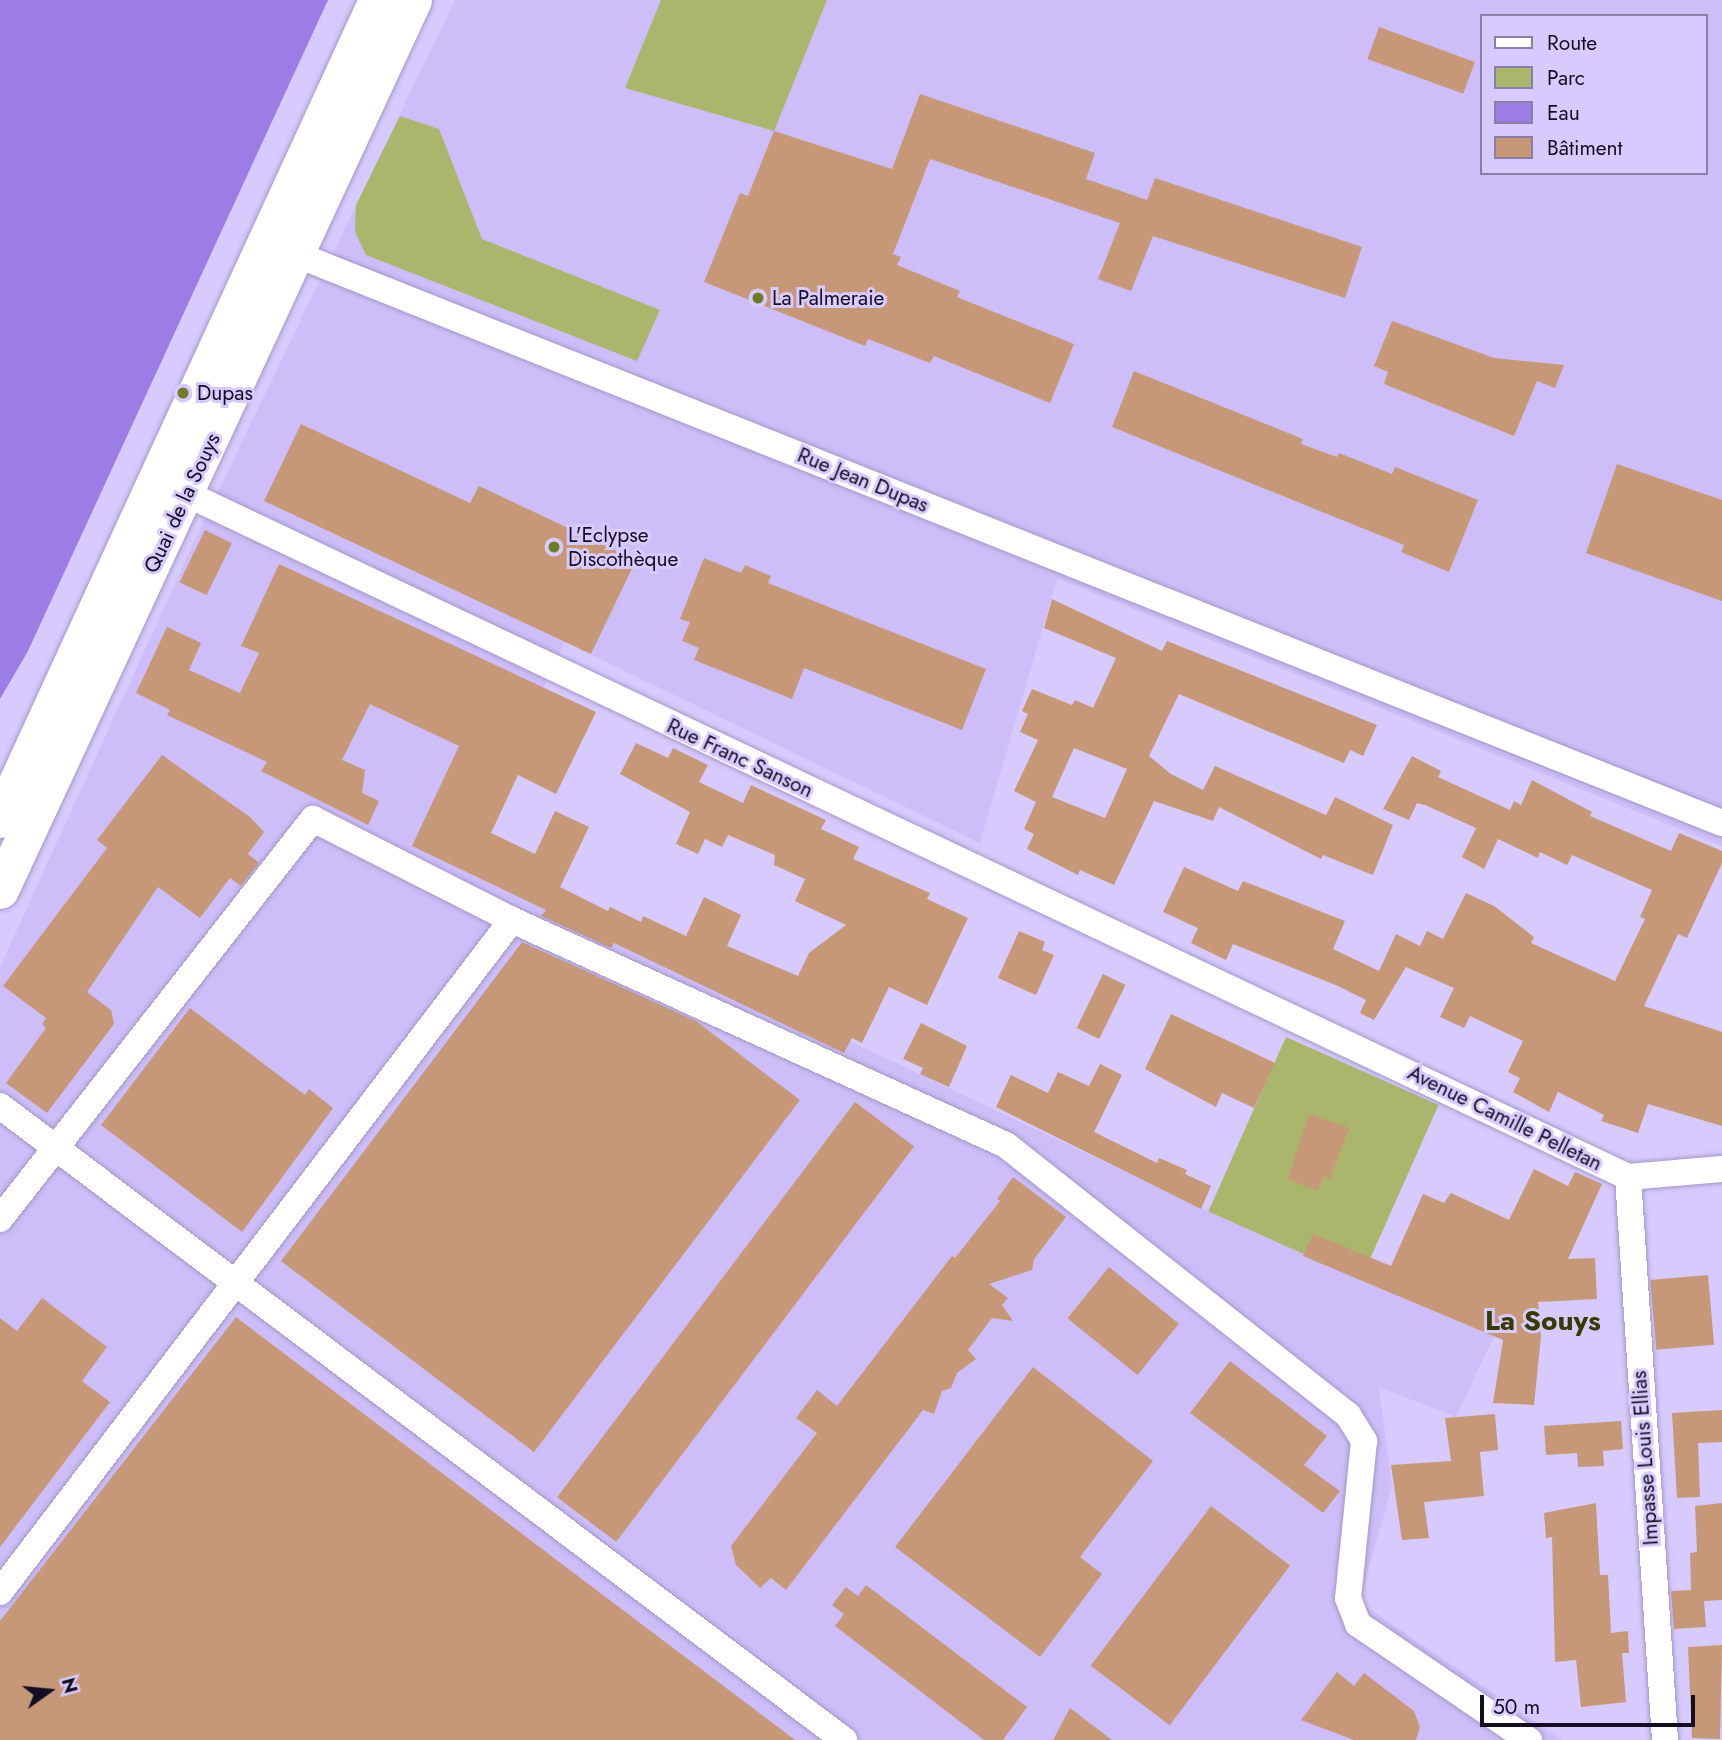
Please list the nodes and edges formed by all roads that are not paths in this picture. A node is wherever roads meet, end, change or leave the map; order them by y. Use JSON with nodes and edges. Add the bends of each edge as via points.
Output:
{"nodes":[{"id":1,"x":377,"y":0,"type":"edge"},
{"id":2,"x":413,"y":0,"type":"edge"},
{"id":3,"x":282,"y":249,"type":"junction"},
{"id":4,"x":173,"y":487,"type":"junction"},
{"id":5,"x":0,"y":819,"type":"edge"},
{"id":6,"x":1722,"y":823,"type":"edge"},
{"id":7,"x":0,"y":890,"type":"edge"},
{"id":8,"x":512,"y":920,"type":"junction"},
{"id":9,"x":1296,"y":1018,"type":"joint"},
{"id":10,"x":0,"y":1106,"type":"edge"},
{"id":11,"x":54,"y":1147,"type":"junction"},
{"id":12,"x":1722,"y":1169,"type":"edge"},
{"id":13,"x":1628,"y":1177,"type":"junction"},
{"id":14,"x":0,"y":1219,"type":"edge"},
{"id":15,"x":237,"y":1284,"type":"junction"},
{"id":16,"x":0,"y":1592,"type":"edge"},
{"id":17,"x":844,"y":1740,"type":"edge"},
{"id":18,"x":1529,"y":1740,"type":"edge"},
{"id":19,"x":1665,"y":1740,"type":"edge"}],
"edges":[{"from":1,"to":3,"type":"main road","name":"Quai de la Souys"},
{"from":2,"to":3,"type":"main road","name":"Quai de la Souys"},
{"from":3,"to":4,"type":"main road","name":"Quai de la Souys"},
{"from":3,"to":6,"type":"street","name":"Rue Jean Dupas"},
{"from":4,"to":5,"type":"main road","name":"Quai de la Souys"},
{"from":4,"to":7,"type":"main road","name":"Quai de la Souys"},
{"from":4,"to":9,"type":"street","name":"Rue Franc Sanson"},
{"from":8,"to":11,"type":"street","via":[[313,819]]},
{"from":8,"to":15,"type":"street"},
{"from":8,"to":18,"type":"street","via":[[1006,1145],[1348,1415],[1364,1441],[1348,1598],[1358,1624]]},
{"from":9,"to":13,"type":"street","name":"Avenue Camille Pelletan"},
{"from":10,"to":11,"type":"street"},
{"from":11,"to":14,"type":"street"},
{"from":11,"to":15,"type":"street"},
{"from":12,"to":13,"type":"street","name":"Avenue Camille Pelletan"},
{"from":13,"to":19,"type":"street","name":"Impasse Louis Ellias"},
{"from":15,"to":16,"type":"street"},
{"from":15,"to":17,"type":"street"}]}
